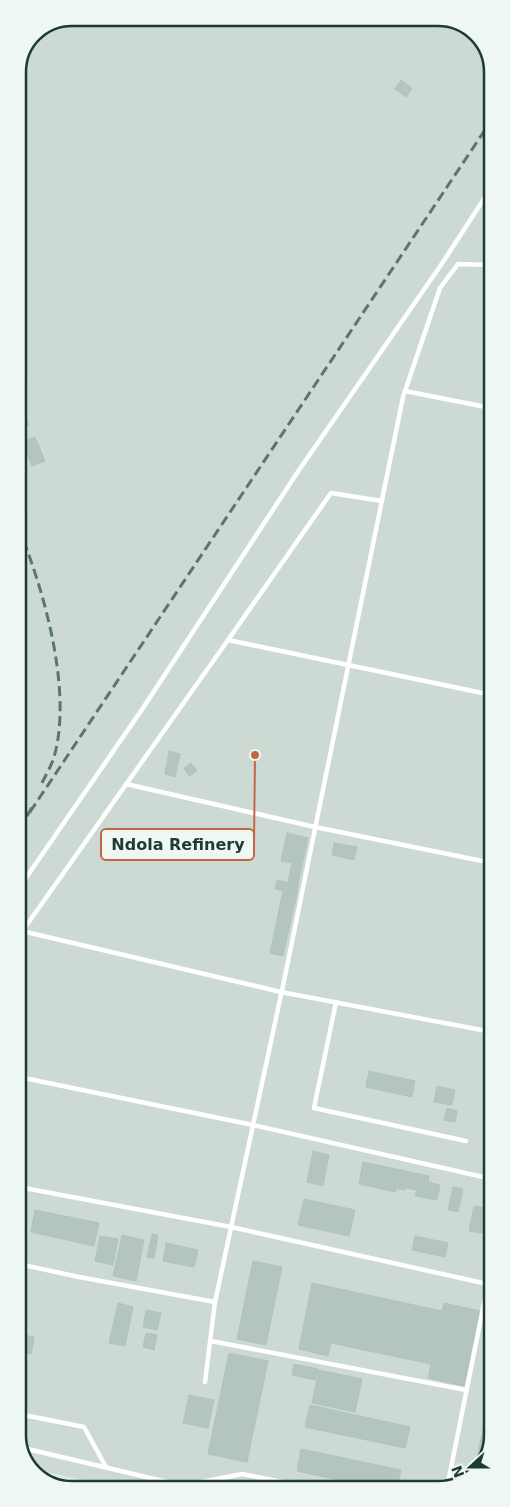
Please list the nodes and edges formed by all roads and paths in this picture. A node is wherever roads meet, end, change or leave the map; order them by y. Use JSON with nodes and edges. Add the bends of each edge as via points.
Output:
{"nodes":[{"id":1,"x":484,"y":199,"type":"edge"},
{"id":2,"x":484,"y":265,"type":"edge"},
{"id":3,"x":405,"y":391,"type":"junction"},
{"id":4,"x":484,"y":407,"type":"edge"},
{"id":5,"x":382,"y":501,"type":"junction"},
{"id":6,"x":228,"y":640,"type":"junction"},
{"id":7,"x":348,"y":665,"type":"junction"},
{"id":8,"x":484,"y":693,"type":"edge"},
{"id":9,"x":126,"y":784,"type":"junction"},
{"id":10,"x":315,"y":827,"type":"junction"},
{"id":11,"x":484,"y":862,"type":"edge"},
{"id":12,"x":26,"y":878,"type":"edge"},
{"id":13,"x":26,"y":925,"type":"edge"},
{"id":14,"x":26,"y":932,"type":"edge"},
{"id":15,"x":281,"y":992,"type":"junction"},
{"id":16,"x":336,"y":1002,"type":"junction"},
{"id":17,"x":484,"y":1030,"type":"edge"},
{"id":18,"x":26,"y":1078,"type":"edge"},
{"id":19,"x":253,"y":1126,"type":"junction"},
{"id":20,"x":466,"y":1141,"type":"dead end"},
{"id":21,"x":484,"y":1177,"type":"edge"},
{"id":22,"x":26,"y":1188,"type":"edge"},
{"id":23,"x":231,"y":1227,"type":"junction"},
{"id":24,"x":26,"y":1266,"type":"edge"},
{"id":25,"x":484,"y":1283,"type":"edge"},
{"id":26,"x":215,"y":1302,"type":"junction"},
{"id":27,"x":484,"y":1310,"type":"edge"},
{"id":28,"x":211,"y":1341,"type":"junction"},
{"id":29,"x":205,"y":1382,"type":"dead end"},
{"id":30,"x":466,"y":1390,"type":"junction"},
{"id":31,"x":26,"y":1415,"type":"edge"},
{"id":32,"x":29,"y":1449,"type":"edge"},
{"id":33,"x":106,"y":1467,"type":"junction"},
{"id":34,"x":449,"y":1479,"type":"edge"},
{"id":35,"x":167,"y":1481,"type":"edge"},
{"id":36,"x":206,"y":1481,"type":"edge"},
{"id":37,"x":277,"y":1481,"type":"edge"}],
"edges":[{"from":1,"to":12,"type":"lane","via":[[296,473],[143,708]]},
{"from":2,"to":3,"type":"lane","via":[[458,264],[440,288]]},
{"from":3,"to":4,"type":"lane"},
{"from":3,"to":5,"type":"lane"},
{"from":5,"to":6,"type":"lane","via":[[331,493]]},
{"from":5,"to":7,"type":"lane"},
{"from":6,"to":7,"type":"lane"},
{"from":6,"to":9,"type":"lane"},
{"from":7,"to":8,"type":"lane"},
{"from":7,"to":10,"type":"lane"},
{"from":9,"to":10,"type":"lane"},
{"from":9,"to":13,"type":"lane"},
{"from":10,"to":11,"type":"lane"},
{"from":10,"to":15,"type":"lane"},
{"from":14,"to":15,"type":"lane"},
{"from":15,"to":16,"type":"lane"},
{"from":15,"to":19,"type":"lane"},
{"from":16,"to":17,"type":"lane"},
{"from":16,"to":20,"type":"lane","via":[[314,1108]]},
{"from":18,"to":19,"type":"lane"},
{"from":19,"to":21,"type":"lane"},
{"from":19,"to":23,"type":"lane"},
{"from":22,"to":23,"type":"lane"},
{"from":23,"to":25,"type":"lane"},
{"from":23,"to":26,"type":"lane"},
{"from":24,"to":26,"type":"lane"},
{"from":26,"to":28,"type":"lane"},
{"from":27,"to":30,"type":"lane"},
{"from":28,"to":29,"type":"lane"},
{"from":28,"to":30,"type":"lane"},
{"from":30,"to":34,"type":"lane"},
{"from":31,"to":33,"type":"lane","via":[[84,1427]]},
{"from":32,"to":33,"type":"lane"},
{"from":33,"to":35,"type":"lane"},
{"from":36,"to":37,"type":"lane","via":[[242,1474]]}]}
